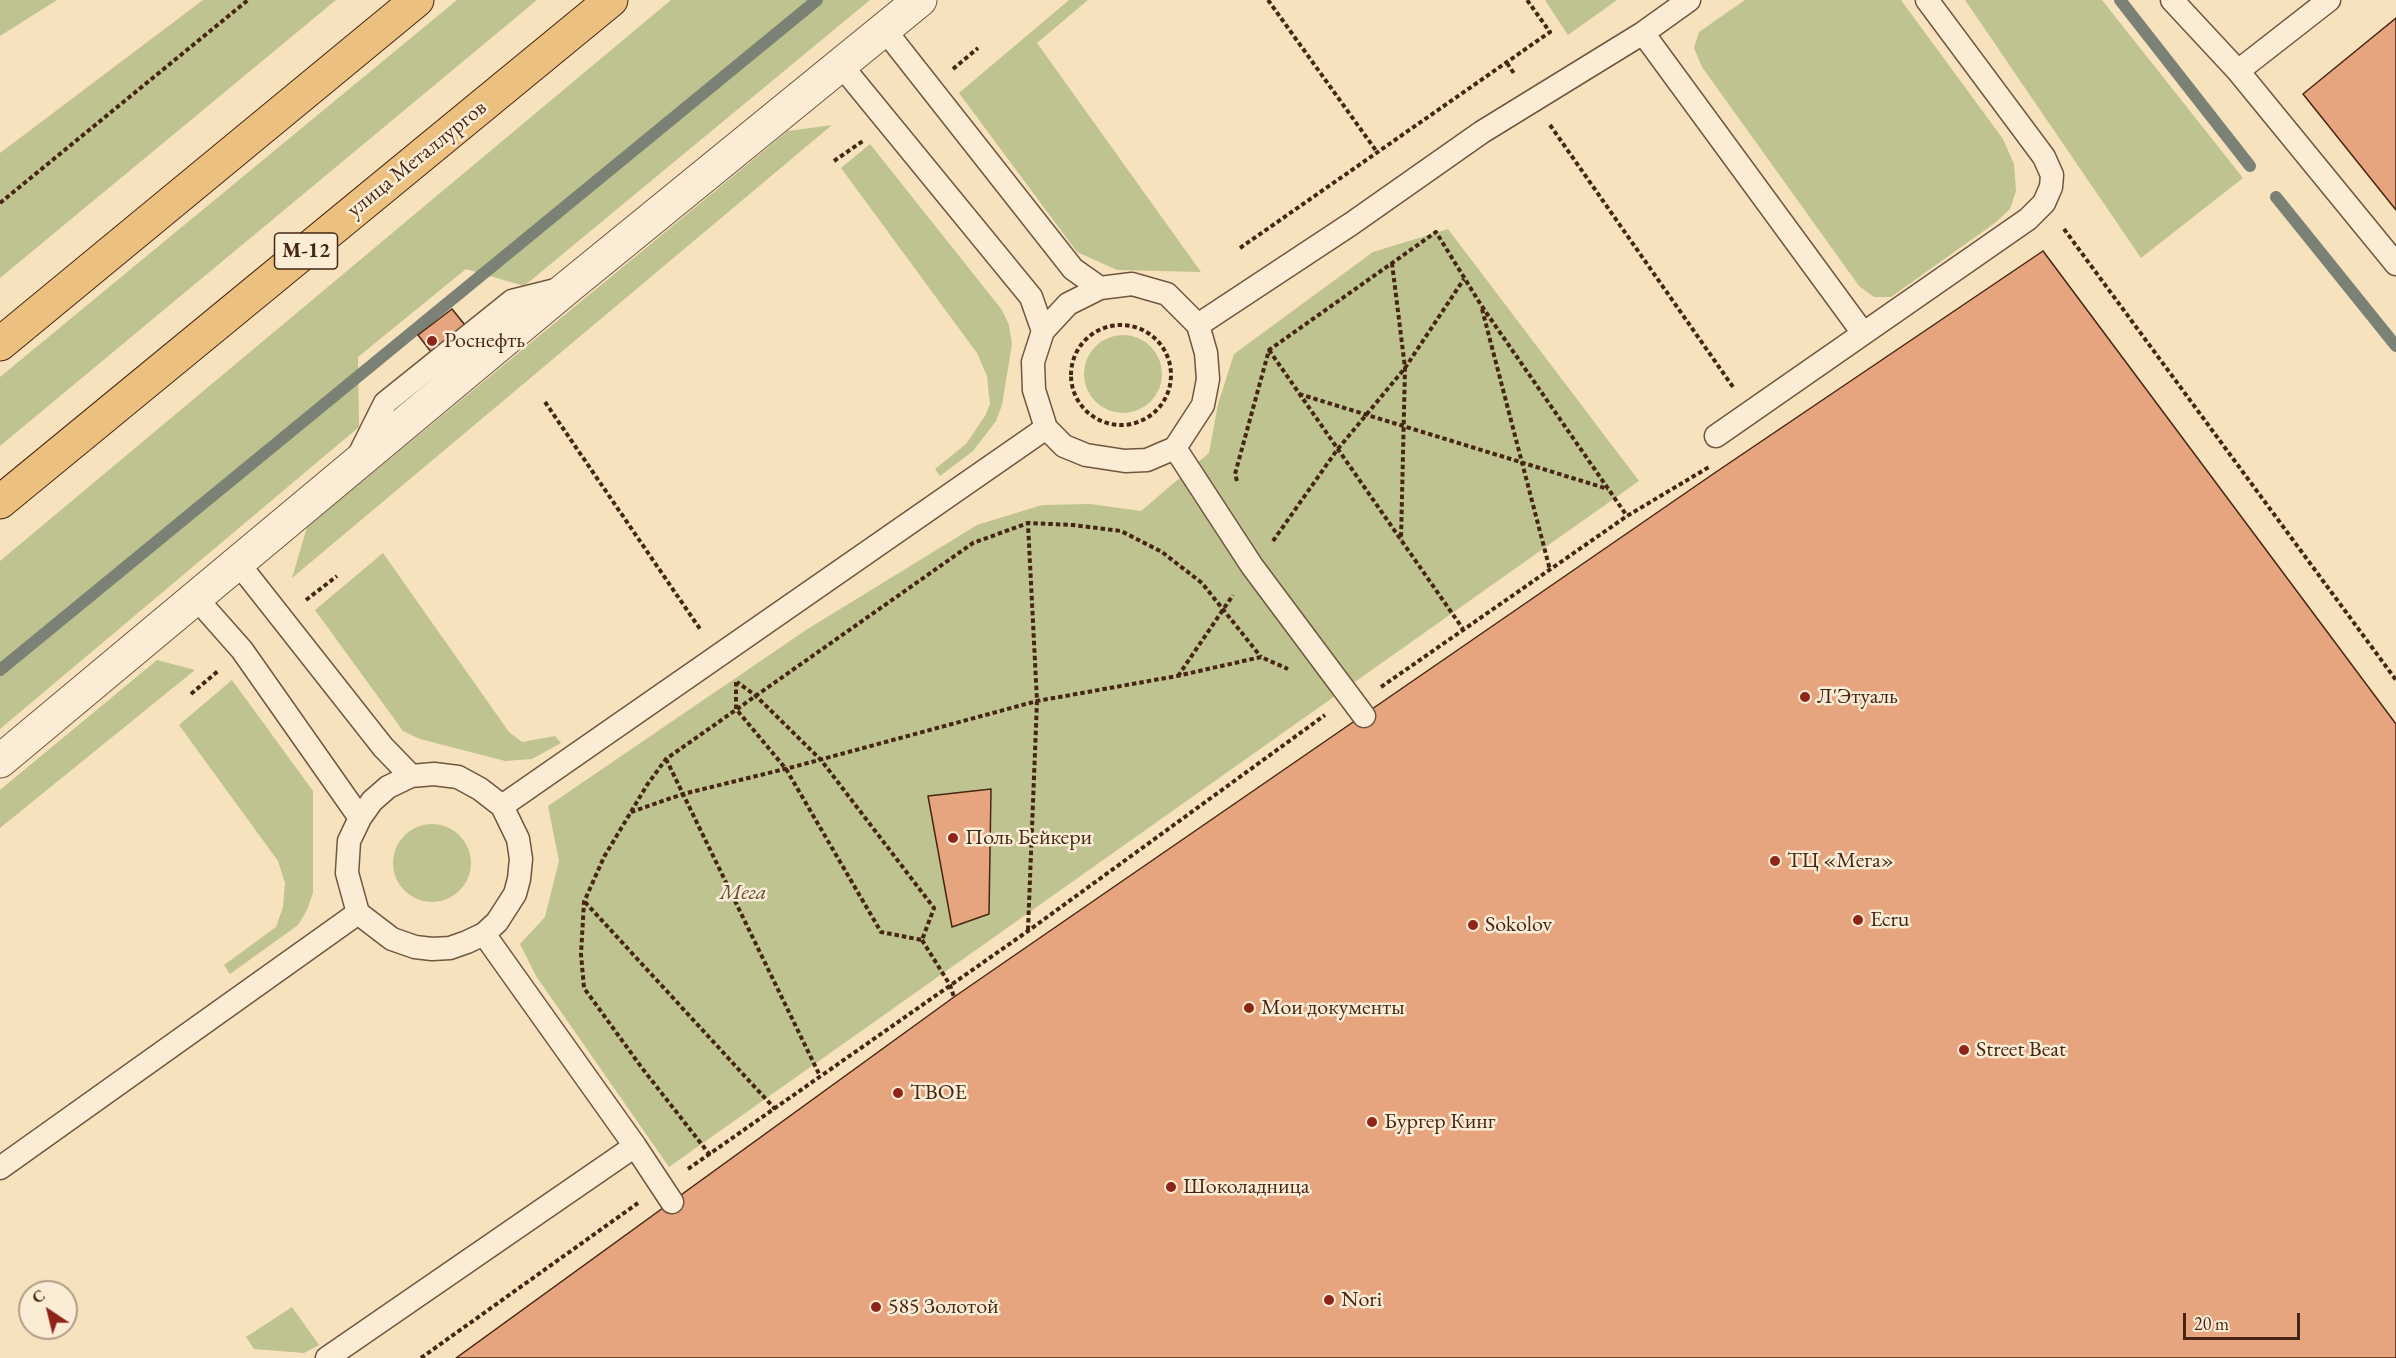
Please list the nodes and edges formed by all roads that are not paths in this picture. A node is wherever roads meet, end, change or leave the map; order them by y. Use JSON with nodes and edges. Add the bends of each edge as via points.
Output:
{"nodes":[{"id":1,"x":417,"y":0,"type":"edge"},
{"id":2,"x":611,"y":0,"type":"edge"},
{"id":3,"x":920,"y":0,"type":"edge"},
{"id":4,"x":1689,"y":0,"type":"edge"},
{"id":5,"x":1927,"y":0,"type":"edge"},
{"id":6,"x":2172,"y":0,"type":"edge"},
{"id":7,"x":2328,"y":0,"type":"edge"},
{"id":8,"x":884,"y":29,"type":"junction"},
{"id":9,"x":1643,"y":33,"type":"junction"},
{"id":10,"x":842,"y":65,"type":"junction"},
{"id":11,"x":2238,"y":71,"type":"junction"},
{"id":12,"x":2396,"y":264,"type":"edge"},
{"id":13,"x":1100,"y":288,"type":"junction"},
{"id":14,"x":1198,"y":325,"type":"junction"},
{"id":15,"x":1043,"y":331,"type":"junction"},
{"id":16,"x":1863,"y":333,"type":"junction"},
{"id":17,"x":0,"y":344,"type":"edge"},
{"id":18,"x":1046,"y":428,"type":"junction"},
{"id":19,"x":1716,"y":436,"type":"dead end"},
{"id":20,"x":1175,"y":448,"type":"junction"},
{"id":21,"x":0,"y":502,"type":"edge"},
{"id":22,"x":238,"y":562,"type":"junction"},
{"id":23,"x":196,"y":598,"type":"junction"},
{"id":24,"x":1364,"y":716,"type":"dead end"},
{"id":25,"x":0,"y":761,"type":"edge"},
{"id":26,"x":411,"y":776,"type":"junction"},
{"id":27,"x":502,"y":806,"type":"junction"},
{"id":28,"x":360,"y":818,"type":"junction"},
{"id":29,"x":358,"y":913,"type":"junction"},
{"id":30,"x":483,"y":934,"type":"junction"},
{"id":31,"x":635,"y":1146,"type":"junction"},
{"id":32,"x":0,"y":1168,"type":"edge"},
{"id":33,"x":667,"y":1194,"type":"road end"},
{"id":34,"x":327,"y":1358,"type":"edge"}],
"edges":[{"from":1,"to":17,"type":"main road"},
{"from":2,"to":21,"type":"main road","name":"улица Металлургов","number":"М-12"},
{"from":3,"to":8,"type":"street"},
{"from":4,"to":9,"type":"lane"},
{"from":5,"to":16,"type":"lane","via":[[2044,157],[2052,175],[2050,187],[2044,203],[2028,219]]},
{"from":6,"to":11,"type":"lane"},
{"from":7,"to":11,"type":"lane"},
{"from":8,"to":10,"type":"street"},
{"from":8,"to":13,"type":"lane","via":[[1073,269]]},
{"from":9,"to":14,"type":"lane","via":[[1532,100]]},
{"from":9,"to":16,"type":"lane"},
{"from":10,"to":15,"type":"lane","via":[[1031,297]]},
{"from":10,"to":22,"type":"street","via":[[567,287]]},
{"from":11,"to":12,"type":"lane"},
{"from":13,"to":14,"type":"lane","via":[[1132,284],[1167,294]]},
{"from":13,"to":15,"type":"lane","via":[[1068,304]]},
{"from":14,"to":20,"type":"lane","via":[[1208,379],[1203,405]]},
{"from":15,"to":18,"type":"lane","via":[[1034,362],[1034,390]]},
{"from":16,"to":19,"type":"lane"},
{"from":18,"to":20,"type":"lane","via":[[1064,446],[1086,455],[1146,460]]},
{"from":18,"to":27,"type":"lane"},
{"from":20,"to":24,"type":"lane","via":[[1252,566]]},
{"from":22,"to":23,"type":"street"},
{"from":22,"to":26,"type":"lane","via":[[383,747]]},
{"from":23,"to":25,"type":"street"},
{"from":23,"to":28,"type":"lane","via":[[242,650]]},
{"from":26,"to":27,"type":"lane","via":[[458,777]]},
{"from":26,"to":28,"type":"lane","via":[[387,787]]},
{"from":27,"to":30,"type":"lane","via":[[518,839],[519,879],[507,909]]},
{"from":28,"to":29,"type":"lane","via":[[349,841],[347,873]]},
{"from":29,"to":30,"type":"lane","via":[[392,939],[415,947],[450,948]]},
{"from":29,"to":32,"type":"lane"},
{"from":30,"to":31,"type":"lane"},
{"from":31,"to":33,"type":"lane"},
{"from":31,"to":34,"type":"lane"}]}
